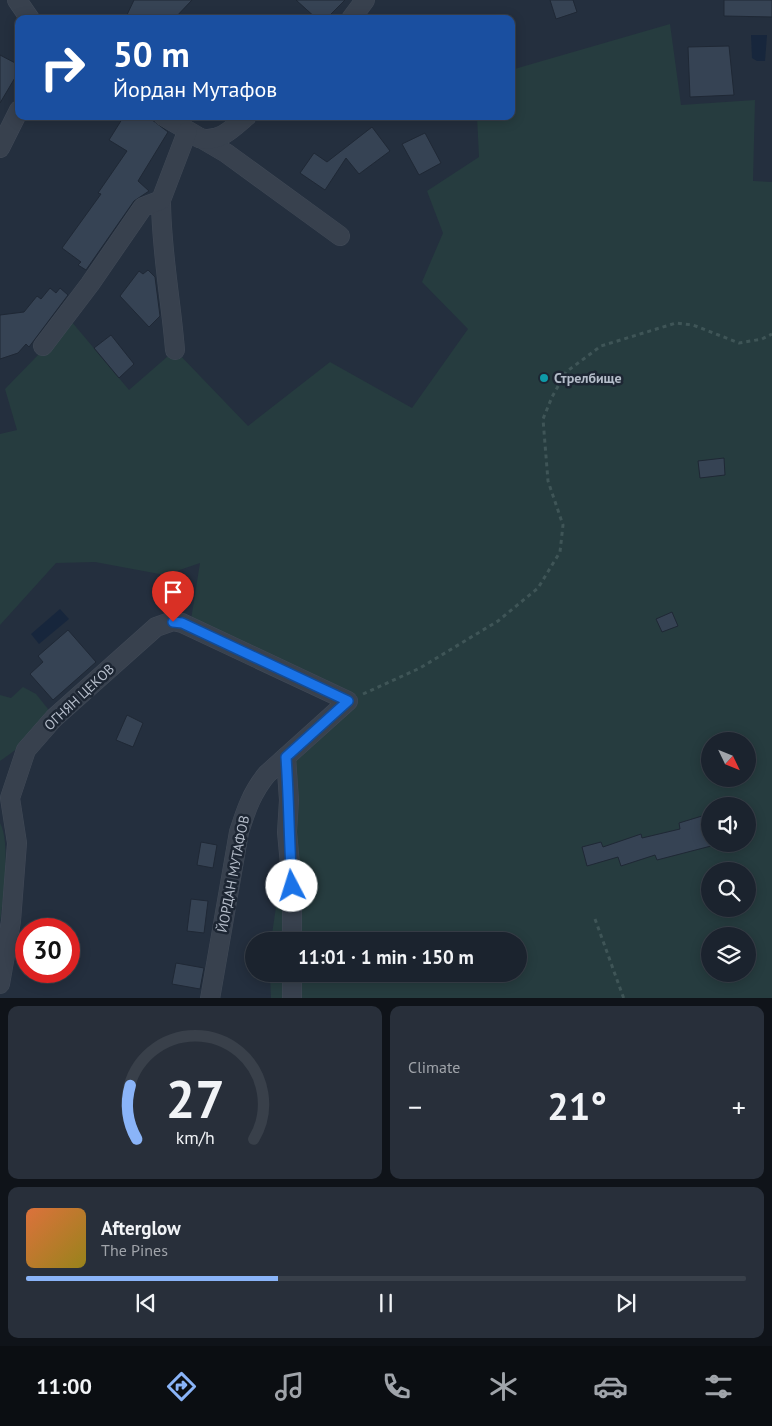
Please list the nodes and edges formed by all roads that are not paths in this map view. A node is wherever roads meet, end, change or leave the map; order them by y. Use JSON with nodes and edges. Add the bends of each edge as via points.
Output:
{"nodes":[{"id":1,"x":17,"y":0,"type":"edge"},
{"id":2,"x":365,"y":0,"type":"edge"},
{"id":3,"x":27,"y":15,"type":"edge"},
{"id":4,"x":354,"y":15,"type":"edge"},
{"id":5,"x":15,"y":118,"type":"edge"},
{"id":6,"x":169,"y":120,"type":"edge"},
{"id":7,"x":242,"y":120,"type":"edge"},
{"id":8,"x":192,"y":135,"type":"junction"},
{"id":9,"x":0,"y":148,"type":"edge"},
{"id":10,"x":161,"y":200,"type":"junction"},
{"id":11,"x":340,"y":236,"type":"dead end"},
{"id":12,"x":42,"y":346,"type":"dead end"},
{"id":13,"x":175,"y":350,"type":"dead end"},
{"id":14,"x":348,"y":701,"type":"joint"},
{"id":15,"x":286,"y":757,"type":"junction"},
{"id":16,"x":292,"y":932,"type":"edge"},
{"id":17,"x":292,"y":982,"type":"edge"},
{"id":18,"x":0,"y":984,"type":"edge"},
{"id":19,"x":210,"y":998,"type":"edge"},
{"id":20,"x":292,"y":998,"type":"edge"}],
"edges":[{"from":1,"to":3,"type":"street"},
{"from":2,"to":4,"type":"street"},
{"from":5,"to":9,"type":"street"},
{"from":6,"to":8,"type":"street"},
{"from":7,"to":8,"type":"street","via":[[217,138],[208,140]]},
{"from":8,"to":10,"type":"street"},
{"from":8,"to":11,"type":"street","via":[[226,153]]},
{"from":10,"to":12,"type":"street","via":[[143,208]]},
{"from":10,"to":13,"type":"street","via":[[161,234]]},
{"from":14,"to":15,"type":"street","name":"ЙОРДАН МУТАФОВ"},
{"from":14,"to":18,"type":"street","name":"ОГНЯН ЦЕКОВ","via":[[182,623],[156,627],[54,718],[26,750],[10,798],[17,843],[11,921]]},
{"from":15,"to":16,"type":"street"},
{"from":15,"to":19,"type":"street","name":"ЙОРДАН МУТАФОВ","via":[[256,788],[247,807]]},
{"from":17,"to":20,"type":"street"}]}
